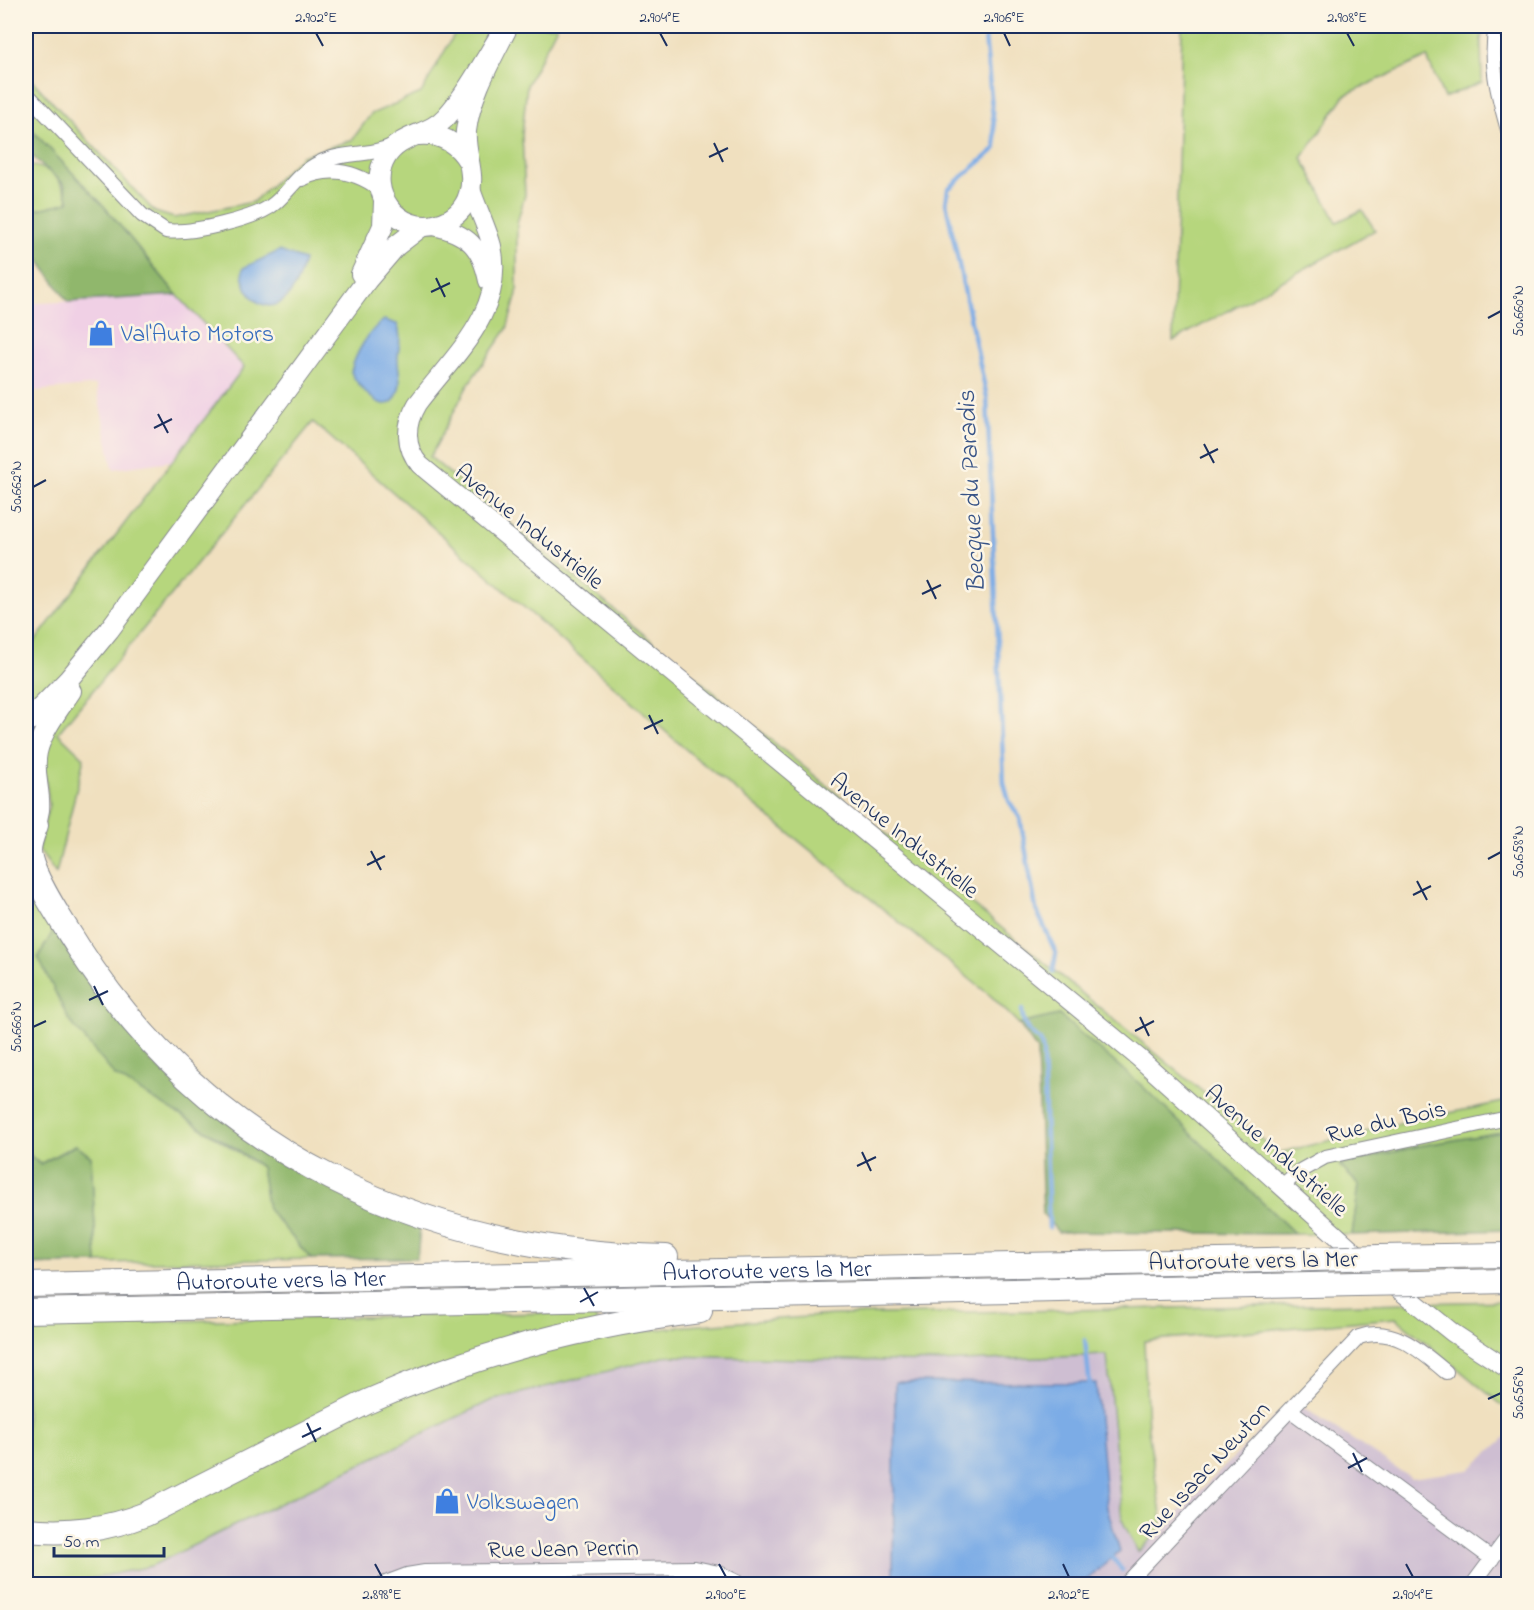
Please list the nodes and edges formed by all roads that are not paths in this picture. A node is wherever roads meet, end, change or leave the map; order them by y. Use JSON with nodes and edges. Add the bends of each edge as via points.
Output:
{"nodes":[{"id":1,"x":507,"y":26,"type":"edge"},
{"id":2,"x":1496,"y":26,"type":"edge"},
{"id":3,"x":26,"y":93,"type":"edge"},
{"id":4,"x":1509,"y":130,"type":"edge"},
{"id":5,"x":407,"y":139,"type":"junction"},
{"id":6,"x":469,"y":165,"type":"junction"},
{"id":7,"x":290,"y":187,"type":"junction"},
{"id":8,"x":471,"y":189,"type":"junction"},
{"id":9,"x":382,"y":195,"type":"junction"},
{"id":10,"x":428,"y":226,"type":"junction"},
{"id":11,"x":490,"y":298,"type":"junction"},
{"id":12,"x":333,"y":324,"type":"junction"},
{"id":13,"x":109,"y":630,"type":"junction"},
{"id":14,"x":26,"y":723,"type":"edge"},
{"id":15,"x":26,"y":762,"type":"edge"},
{"id":16,"x":37,"y":780,"type":"junction"},
{"id":17,"x":31,"y":832,"type":"edge"},
{"id":18,"x":1509,"y":1118,"type":"edge"},
{"id":19,"x":1281,"y":1187,"type":"junction"},
{"id":20,"x":1509,"y":1255,"type":"edge"},
{"id":21,"x":729,"y":1270,"type":"junction"},
{"id":22,"x":1509,"y":1281,"type":"edge"},
{"id":23,"x":26,"y":1285,"type":"edge"},
{"id":24,"x":830,"y":1295,"type":"junction"},
{"id":25,"x":26,"y":1311,"type":"edge"},
{"id":26,"x":1509,"y":1369,"type":"edge"},
{"id":27,"x":1446,"y":1372,"type":"dead end"},
{"id":28,"x":1290,"y":1410,"type":"junction"},
{"id":29,"x":26,"y":1530,"type":"edge"},
{"id":30,"x":1509,"y":1537,"type":"edge"},
{"id":31,"x":1492,"y":1559,"type":"junction"},
{"id":32,"x":384,"y":1584,"type":"edge"},
{"id":33,"x":741,"y":1584,"type":"edge"},
{"id":34,"x":1126,"y":1584,"type":"edge"},
{"id":35,"x":1473,"y":1584,"type":"edge"}],
"edges":[{"from":1,"to":5,"type":"main road","via":[[446,117]]},
{"from":1,"to":6,"type":"main road","via":[[470,116],[466,140]]},
{"from":2,"to":4,"type":"street","via":[[1494,76]]},
{"from":3,"to":7,"type":"street","via":[[142,215],[162,230],[175,232],[249,218],[269,208]]},
{"from":5,"to":6,"type":"main road","via":[[434,135],[451,141]]},
{"from":5,"to":7,"type":"street","via":[[375,152],[320,162]]},
{"from":5,"to":9,"type":"main road","via":[[390,151],[382,166]]},
{"from":6,"to":8,"type":"main road"},
{"from":7,"to":9,"type":"street","via":[[313,175],[335,171],[359,176]]},
{"from":8,"to":10,"type":"main road","via":[[456,215]]},
{"from":8,"to":11,"type":"street","name":"Avenue Industrielle","via":[[492,249],[494,279]]},
{"from":9,"to":10,"type":"main road","via":[[400,219]]},
{"from":9,"to":12,"type":"main road","via":[[385,217],[379,239]]},
{"from":10,"to":11,"type":"street","via":[[458,232],[475,246],[486,272]]},
{"from":10,"to":12,"type":"main road","via":[[385,258]]},
{"from":11,"to":19,"type":"street","name":"Avenue Industrielle","via":[[476,328],[411,417],[408,444],[420,465],[1139,1058]]},
{"from":12,"to":13,"type":"main road","via":[[241,455]]},
{"from":13,"to":14,"type":"main road","via":[[68,681]]},
{"from":13,"to":16,"type":"main road","via":[[41,739]]},
{"from":15,"to":16,"type":"main road"},
{"from":16,"to":17,"type":"main road","via":[[41,798]]},
{"from":17,"to":21,"type":"highway","via":[[29,849],[34,869],[91,967],[168,1061],[195,1088],[253,1132],[350,1189],[429,1218],[561,1248],[705,1258]]},
{"from":18,"to":19,"type":"street","name":"Rue du Bois","via":[[1337,1154],[1309,1165]]},
{"from":19,"to":26,"type":"street","name":"Avenue Industrielle","via":[[1438,1322]]},
{"from":20,"to":21,"type":"highway","name":"Autoroute vers la Mer","bridge":true},
{"from":21,"to":23,"type":"highway","name":"Autoroute vers la Mer"},
{"from":22,"to":24,"type":"highway","bridge":true},
{"from":24,"to":25,"type":"highway"},
{"from":24,"to":29,"type":"highway","via":[[630,1320],[540,1340],[405,1385],[123,1523],[80,1532]]},
{"from":27,"to":28,"type":"street","via":[[1393,1335],[1372,1332],[1359,1336]]},
{"from":28,"to":31,"type":"street","name":"Rue Isaac Newton"},
{"from":28,"to":34,"type":"street","name":"Rue Isaac Newton"},
{"from":30,"to":31,"type":"street"},
{"from":31,"to":35,"type":"street"},
{"from":32,"to":33,"type":"street","name":"Rue Jean Perrin","via":[[425,1572],[695,1568],[719,1573]]}]}
